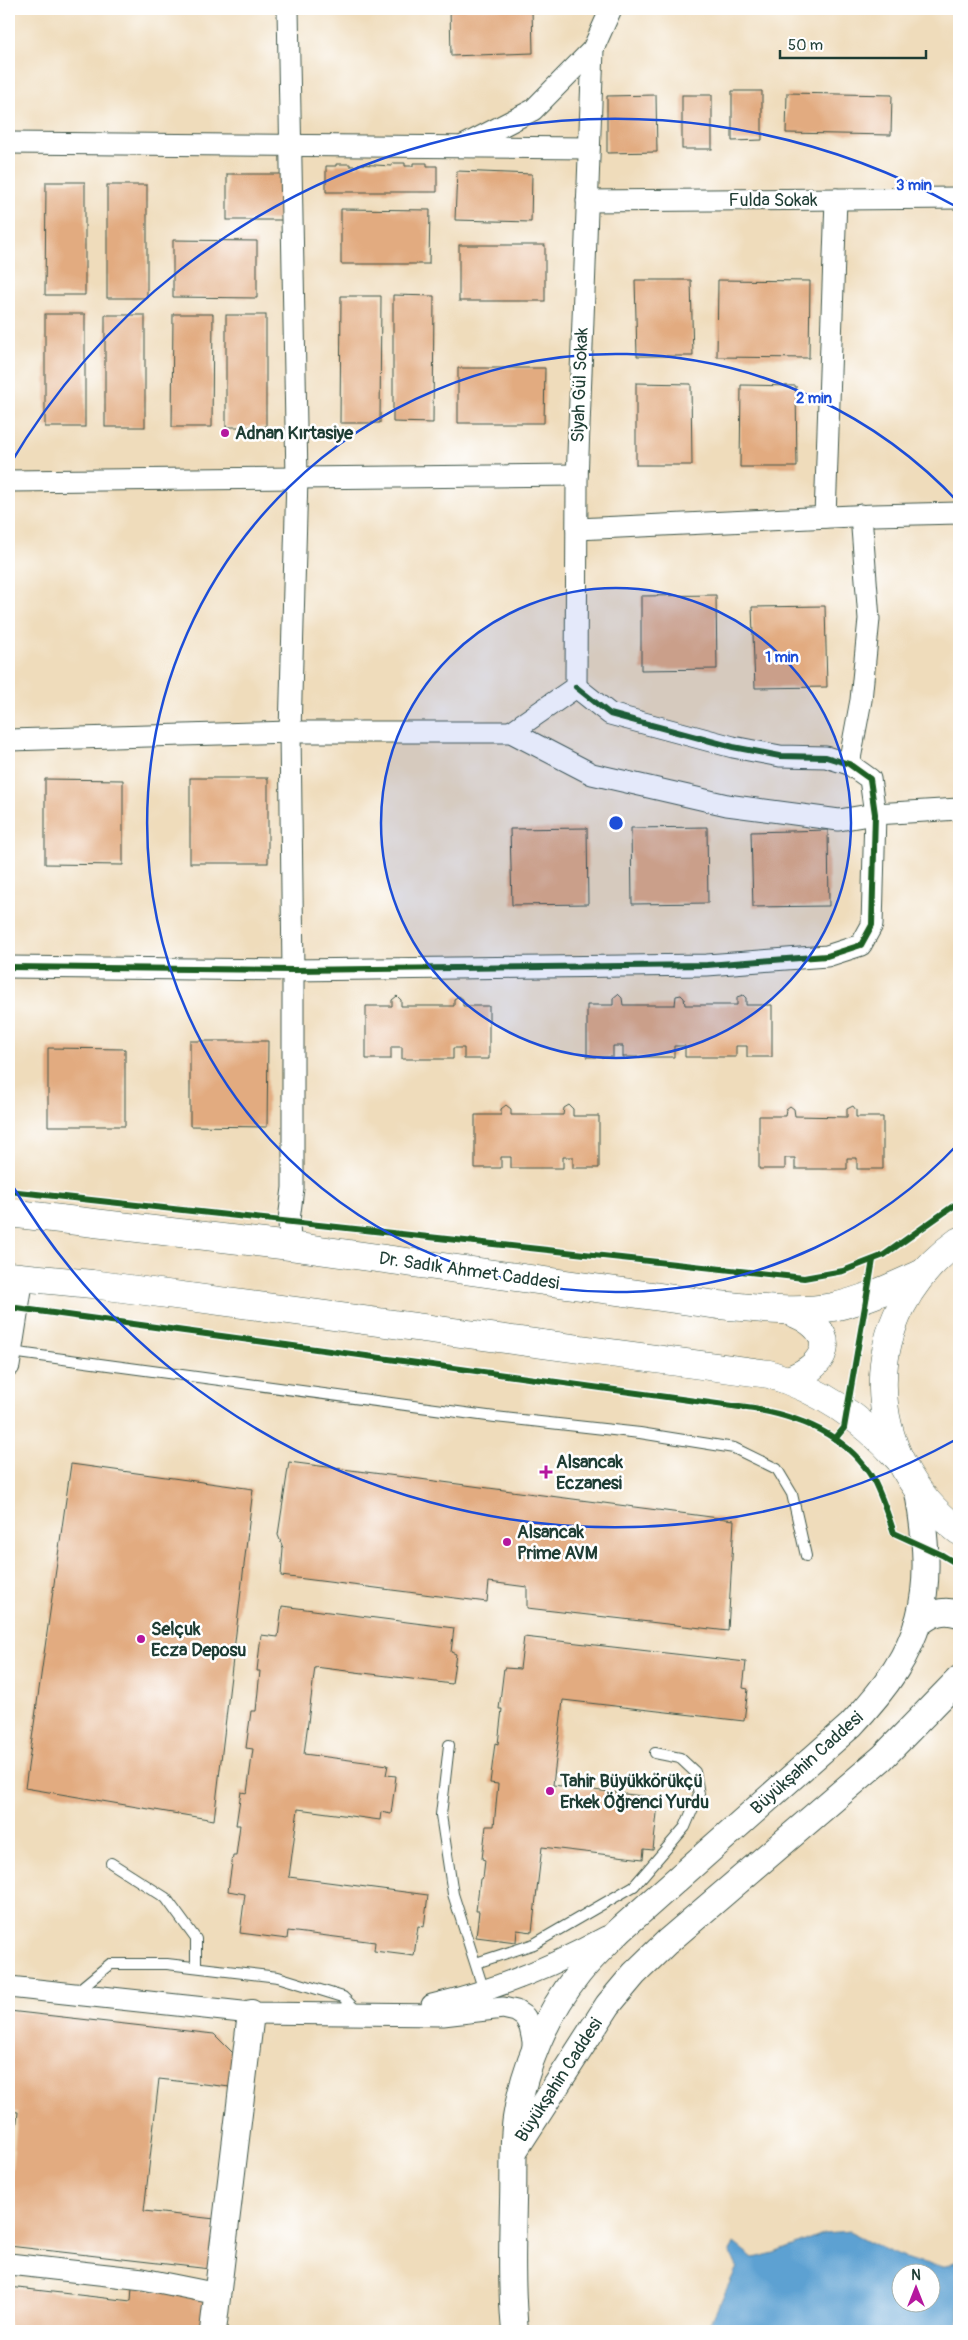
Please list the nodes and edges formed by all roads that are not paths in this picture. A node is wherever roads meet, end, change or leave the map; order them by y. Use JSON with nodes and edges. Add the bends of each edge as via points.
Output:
{"nodes":[{"id":1,"x":288,"y":9,"type":"edge"},
{"id":2,"x":611,"y":9,"type":"edge"},
{"id":3,"x":593,"y":49,"type":"junction"},
{"id":4,"x":9,"y":143,"type":"edge"},
{"id":5,"x":292,"y":145,"type":"junction"},
{"id":6,"x":462,"y":147,"type":"junction"},
{"id":7,"x":589,"y":148,"type":"junction"},
{"id":8,"x":959,"y":198,"type":"edge"},
{"id":9,"x":836,"y":199,"type":"junction"},
{"id":10,"x":587,"y":201,"type":"junction"},
{"id":11,"x":577,"y":475,"type":"junction"},
{"id":12,"x":297,"y":478,"type":"junction"},
{"id":13,"x":9,"y":481,"type":"edge"},
{"id":14,"x":959,"y":513,"type":"edge"},
{"id":15,"x":861,"y":515,"type":"junction"},
{"id":16,"x":826,"y":517,"type":"junction"},
{"id":17,"x":577,"y":529,"type":"junction"},
{"id":18,"x":576,"y":687,"type":"junction"},
{"id":19,"x":290,"y":732,"type":"junction"},
{"id":20,"x":511,"y":732,"type":"junction"},
{"id":21,"x":9,"y":740,"type":"edge"},
{"id":22,"x":849,"y":764,"type":"junction"},
{"id":23,"x":959,"y":809,"type":"edge"},
{"id":24,"x":875,"y":814,"type":"junction"},
{"id":25,"x":9,"y":967,"type":"edge"},
{"id":26,"x":293,"y":970,"type":"junction"},
{"id":27,"x":9,"y":1213,"type":"edge"},
{"id":28,"x":959,"y":1241,"type":"edge"},
{"id":29,"x":290,"y":1246,"type":"junction"},
{"id":30,"x":923,"y":1274,"type":"junction"},
{"id":31,"x":16,"y":1276,"type":"edge"},
{"id":32,"x":788,"y":1311,"type":"junction"},
{"id":33,"x":10,"y":1359,"type":"edge"},
{"id":34,"x":788,"y":1380,"type":"junction"},
{"id":35,"x":898,"y":1458,"type":"junction"},
{"id":36,"x":918,"y":1492,"type":"junction"},
{"id":37,"x":959,"y":1531,"type":"edge"},
{"id":38,"x":806,"y":1556,"type":"dead end"},
{"id":39,"x":959,"y":1614,"type":"edge"},
{"id":40,"x":917,"y":1625,"type":"junction"},
{"id":41,"x":959,"y":1679,"type":"edge"},
{"id":42,"x":449,"y":1745,"type":"dead end"},
{"id":43,"x":655,"y":1754,"type":"dead end"},
{"id":44,"x":111,"y":1863,"type":"dead end"},
{"id":45,"x":621,"y":1929,"type":"junction"},
{"id":46,"x":476,"y":1963,"type":"junction"},
{"id":47,"x":196,"y":1967,"type":"junction"},
{"id":48,"x":9,"y":1987,"type":"edge"},
{"id":49,"x":484,"y":1991,"type":"junction"},
{"id":50,"x":74,"y":1994,"type":"junction"},
{"id":51,"x":251,"y":2013,"type":"junction"},
{"id":52,"x":359,"y":2013,"type":"junction"},
{"id":53,"x":396,"y":2013,"type":"junction"},
{"id":54,"x":532,"y":2055,"type":"junction"},
{"id":55,"x":514,"y":2150,"type":"junction"},
{"id":56,"x":9,"y":2264,"type":"edge"},
{"id":57,"x":218,"y":2294,"type":"junction"},
{"id":58,"x":213,"y":2331,"type":"edge"},
{"id":59,"x":515,"y":2331,"type":"edge"}],
"edges":[{"from":1,"to":5,"type":"street"},
{"from":2,"to":3,"type":"street","name":"Siyah Gül Sokak"},
{"from":3,"to":6,"type":"street","via":[[533,110]]},
{"from":3,"to":7,"type":"street","name":"Siyah Gül Sokak"},
{"from":4,"to":5,"type":"street"},
{"from":5,"to":6,"type":"street"},
{"from":5,"to":12,"type":"street"},
{"from":6,"to":7,"type":"street"},
{"from":7,"to":10,"type":"street","name":"Siyah Gül Sokak"},
{"from":8,"to":9,"type":"street","name":"Fulda Sokak"},
{"from":9,"to":10,"type":"street","name":"Fulda Sokak"},
{"from":9,"to":16,"type":"street"},
{"from":10,"to":11,"type":"street","name":"Siyah Gül Sokak"},
{"from":11,"to":12,"type":"street"},
{"from":11,"to":17,"type":"street","name":"Siyah Gül Sokak"},
{"from":12,"to":13,"type":"street"},
{"from":12,"to":19,"type":"street"},
{"from":14,"to":15,"type":"street"},
{"from":15,"to":16,"type":"street"},
{"from":15,"to":22,"type":"street","via":[[869,619]]},
{"from":16,"to":17,"type":"street"},
{"from":17,"to":18,"type":"street","name":"Siyah Gül Sokak"},
{"from":18,"to":20,"type":"street"},
{"from":18,"to":22,"type":"street","via":[[610,714],[742,749],[780,756],[826,757]]},
{"from":19,"to":20,"type":"street"},
{"from":19,"to":21,"type":"street"},
{"from":19,"to":26,"type":"street"},
{"from":20,"to":24,"type":"street","via":[[592,774],[727,805],[839,820]]},
{"from":22,"to":24,"type":"street","via":[[870,779]]},
{"from":23,"to":24,"type":"street"},
{"from":24,"to":26,"type":"street","via":[[872,925],[860,945],[827,956],[707,965]]},
{"from":25,"to":26,"type":"street"},
{"from":26,"to":29,"type":"street"},
{"from":27,"to":29,"type":"main road","name":"Dr. Sadık Ahmet Caddesi"},
{"from":28,"to":30,"type":"main road"},
{"from":29,"to":32,"type":"main road","name":"Dr. Sadık Ahmet Caddesi","via":[[718,1305]]},
{"from":30,"to":32,"type":"main road","name":"Dr. Sadık Ahmet Caddesi","via":[[832,1307]]},
{"from":30,"to":35,"type":"main road","via":[[896,1318],[885,1356],[884,1408]]},
{"from":31,"to":33,"type":"street"},
{"from":31,"to":34,"type":"main road","via":[[743,1369]]},
{"from":32,"to":34,"type":"main road","via":[[815,1323],[822,1334],[824,1348],[812,1368]]},
{"from":33,"to":38,"type":"lane","via":[[640,1433],[734,1448],[777,1469],[792,1494]]},
{"from":34,"to":35,"type":"main road","via":[[847,1410],[873,1431]]},
{"from":35,"to":36,"type":"main road"},
{"from":36,"to":37,"type":"main road"},
{"from":36,"to":40,"type":"street","name":"Büyükşahin Caddesi","via":[[927,1562],[925,1598]]},
{"from":39,"to":40,"type":"street","via":[[938,1612]]},
{"from":40,"to":45,"type":"street","name":"Büyükşahin Caddesi","via":[[907,1652],[892,1677],[851,1725]]},
{"from":41,"to":55,"type":"street","name":"Büyükşahin Caddesi","via":[[882,1758],[634,1974],[608,2005]]},
{"from":42,"to":46,"type":"lane","via":[[440,1815],[453,1894]]},
{"from":43,"to":46,"type":"lane","via":[[680,1758],[695,1772],[700,1794],[685,1827],[634,1886],[534,1944]]},
{"from":44,"to":47,"type":"lane","via":[[166,1898],[196,1939]]},
{"from":45,"to":49,"type":"street","via":[[545,1968]]},
{"from":45,"to":54,"type":"street","name":"Büyükşahin Caddesi","via":[[578,1974]]},
{"from":46,"to":49,"type":"lane"},
{"from":47,"to":50,"type":"lane","via":[[110,1964]]},
{"from":47,"to":52,"type":"lane","via":[[278,1977],[343,1998]]},
{"from":48,"to":50,"type":"street"},
{"from":49,"to":53,"type":"street"},
{"from":50,"to":51,"type":"street"},
{"from":51,"to":52,"type":"street"},
{"from":51,"to":57,"type":"street"},
{"from":52,"to":53,"type":"street"},
{"from":53,"to":54,"type":"street","via":[[443,2015],[503,2008],[516,2011],[525,2017],[530,2027]]},
{"from":54,"to":55,"type":"street","name":"Büyükşahin Caddesi","via":[[516,2120]]},
{"from":55,"to":59,"type":"street","via":[[511,2287]]},
{"from":56,"to":57,"type":"street","via":[[143,2279]]},
{"from":57,"to":58,"type":"street"}]}
